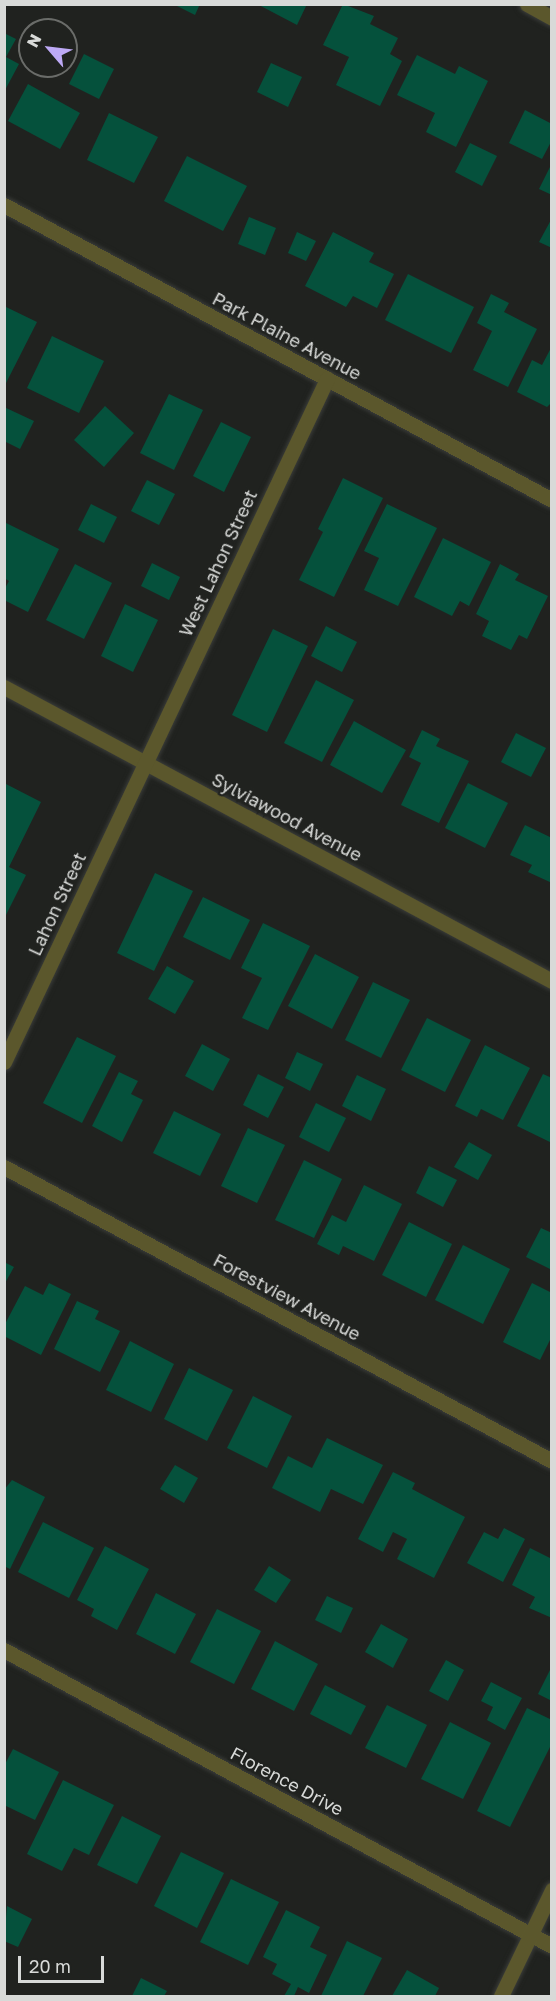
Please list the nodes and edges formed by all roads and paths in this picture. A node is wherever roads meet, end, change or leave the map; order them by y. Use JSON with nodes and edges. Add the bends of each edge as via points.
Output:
{"nodes":[{"id":1,"x":527,"y":4,"type":"edge"},
{"id":2,"x":552,"y":18,"type":"edge"},
{"id":3,"x":4,"y":205,"type":"edge"},
{"id":4,"x":327,"y":379,"type":"junction"},
{"id":5,"x":552,"y":500,"type":"edge"},
{"id":6,"x":4,"y":687,"type":"edge"},
{"id":7,"x":145,"y":763,"type":"junction"},
{"id":8,"x":552,"y":981,"type":"edge"},
{"id":9,"x":4,"y":1062,"type":"edge"},
{"id":10,"x":4,"y":1167,"type":"edge"},
{"id":11,"x":552,"y":1461,"type":"edge"},
{"id":12,"x":4,"y":1650,"type":"edge"},
{"id":13,"x":552,"y":1890,"type":"edge"},
{"id":14,"x":530,"y":1935,"type":"junction"},
{"id":15,"x":552,"y":1946,"type":"edge"},
{"id":16,"x":501,"y":1996,"type":"edge"}],
"edges":[{"from":1,"to":2,"type":"street"},
{"from":3,"to":4,"type":"street","name":"Park Plaine Avenue"},
{"from":4,"to":5,"type":"street","name":"Park Plaine Avenue"},
{"from":4,"to":7,"type":"street","name":"West Lahon Street"},
{"from":6,"to":7,"type":"street","name":"Sylviawood Avenue"},
{"from":7,"to":8,"type":"street","name":"Sylviawood Avenue"},
{"from":7,"to":9,"type":"street","name":"Lahon Street"},
{"from":10,"to":11,"type":"street","name":"Forestview Avenue"},
{"from":12,"to":14,"type":"street","name":"Florence Drive"},
{"from":13,"to":14,"type":"street"},
{"from":14,"to":15,"type":"street","name":"Florence Drive"},
{"from":14,"to":16,"type":"street"}]}
